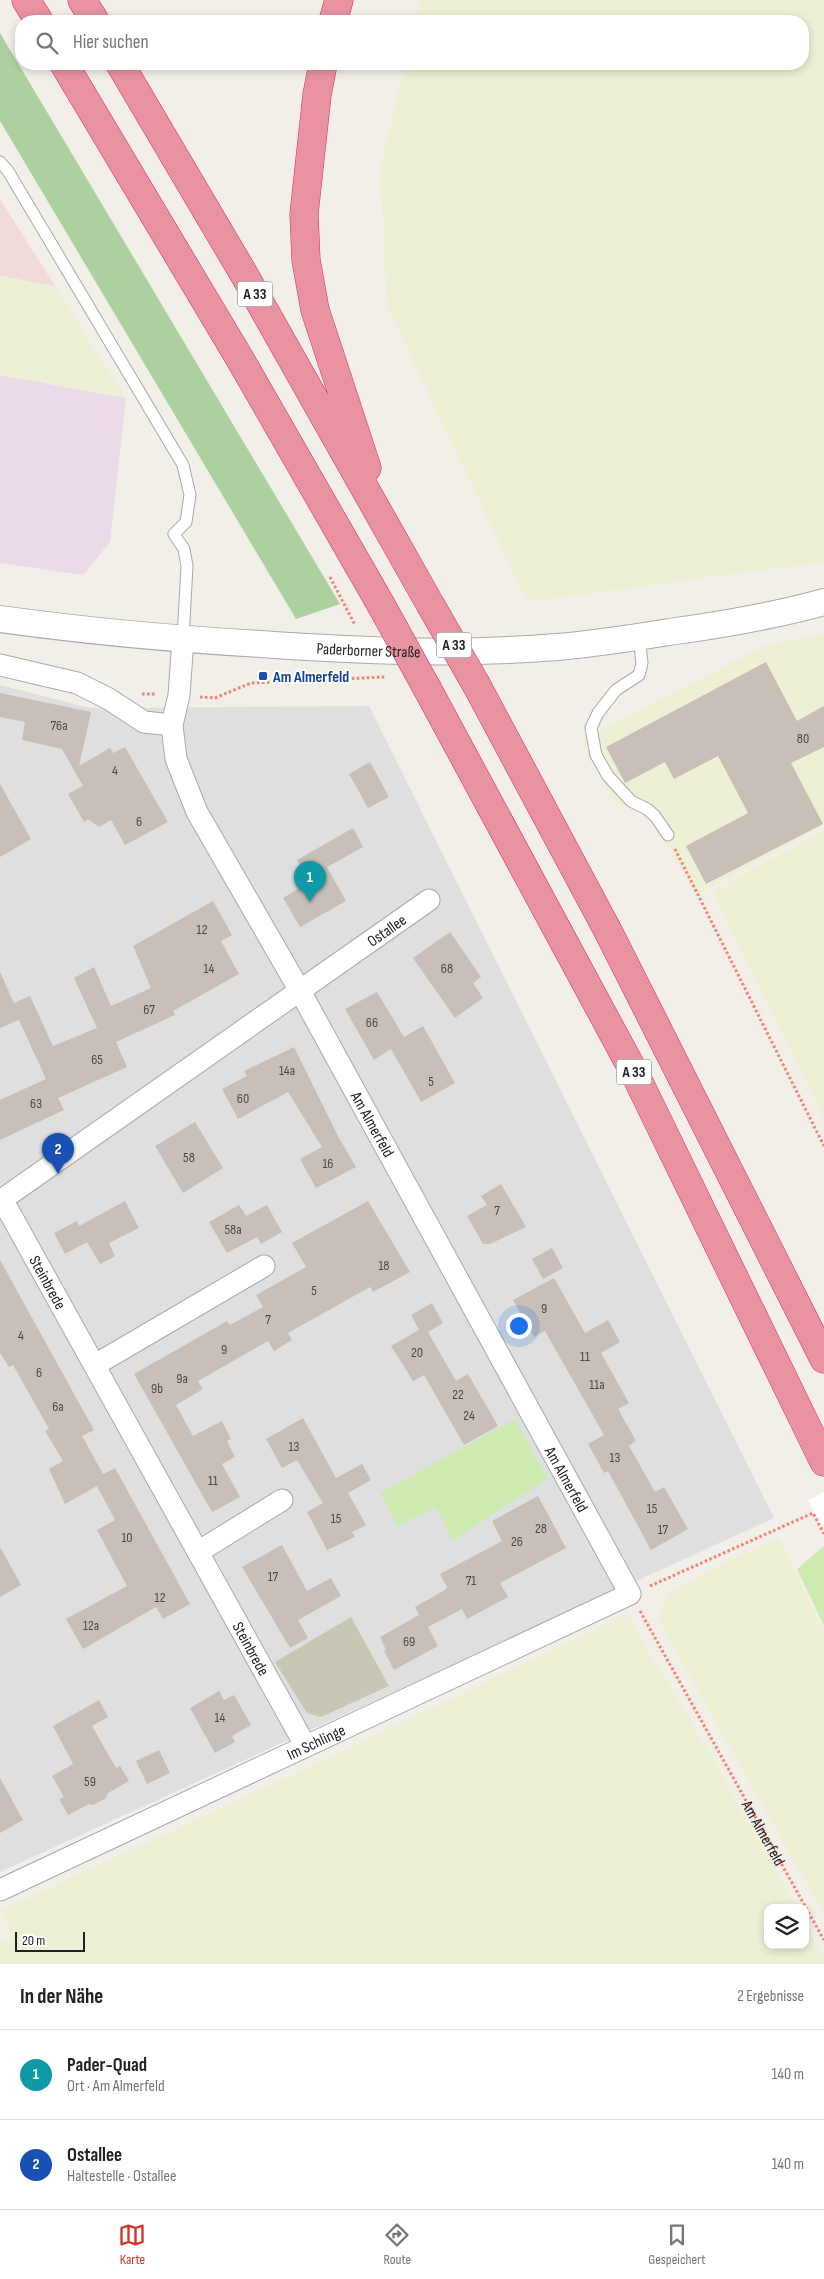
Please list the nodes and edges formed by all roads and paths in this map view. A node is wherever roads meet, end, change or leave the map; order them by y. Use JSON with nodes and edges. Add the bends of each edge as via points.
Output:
{"nodes":[{"id":1,"x":26,"y":0,"type":"edge"},
{"id":2,"x":82,"y":0,"type":"edge"},
{"id":3,"x":339,"y":0,"type":"edge"},
{"id":4,"x":35,"y":15,"type":"edge"},
{"id":5,"x":91,"y":15,"type":"edge"},
{"id":6,"x":335,"y":15,"type":"edge"},
{"id":7,"x":68,"y":70,"type":"edge"},
{"id":8,"x":124,"y":70,"type":"edge"},
{"id":9,"x":322,"y":70,"type":"edge"},
{"id":10,"x":0,"y":162,"type":"edge"},
{"id":11,"x":386,"y":526,"type":"junction"},
{"id":12,"x":330,"y":577,"type":"dead end"},
{"id":13,"x":824,"y":602,"type":"edge"},
{"id":14,"x":0,"y":619,"type":"edge"},
{"id":15,"x":355,"y":625,"type":"dead end"},
{"id":16,"x":639,"y":637,"type":"junction"},
{"id":17,"x":183,"y":639,"type":"junction"},
{"id":18,"x":0,"y":665,"type":"edge"},
{"id":19,"x":361,"y":678,"type":"dead end"},
{"id":20,"x":179,"y":694,"type":"junction"},
{"id":21,"x":172,"y":725,"type":"junction"},
{"id":22,"x":668,"y":834,"type":"joint"},
{"id":23,"x":429,"y":900,"type":"dead end"},
{"id":24,"x":300,"y":991,"type":"junction"},
{"id":25,"x":824,"y":1146,"type":"edge"},
{"id":26,"x":1,"y":1200,"type":"edge"},
{"id":27,"x":264,"y":1266,"type":"dead end"},
{"id":28,"x":824,"y":1359,"type":"edge"},
{"id":29,"x":95,"y":1365,"type":"junction"},
{"id":30,"x":824,"y":1462,"type":"edge"},
{"id":31,"x":282,"y":1500,"type":"dead end"},
{"id":32,"x":824,"y":1534,"type":"edge"},
{"id":33,"x":198,"y":1552,"type":"junction"},
{"id":34,"x":630,"y":1594,"type":"junction"},
{"id":35,"x":305,"y":1745,"type":"junction"},
{"id":36,"x":0,"y":1890,"type":"edge"},
{"id":37,"x":824,"y":1940,"type":"edge"}],
"edges":[{"from":1,"to":4,"type":"highway"},
{"from":2,"to":5,"type":"highway"},
{"from":3,"to":6,"type":"highway"},
{"from":7,"to":30,"type":"highway","number":"A 33","bridge":true,"via":[[240,359],[428,690],[635,1074]]},
{"from":8,"to":11,"type":"highway","number":"A 33","via":[[245,276]]},
{"from":9,"to":11,"type":"highway","via":[[305,204],[306,260],[316,310]]},
{"from":10,"to":17,"type":"lane","via":[[183,465],[188,480],[186,522],[174,534],[184,549],[187,566]]},
{"from":11,"to":28,"type":"highway","number":"A 33","bridge":true,"via":[[477,686],[608,931]]},
{"from":12,"to":15,"type":"path"},
{"from":13,"to":16,"type":"street","name":"Paderborner Straße"},
{"from":14,"to":17,"type":"street","name":"Paderborner Straße"},
{"from":16,"to":17,"type":"street","name":"Paderborner Straße","via":[[558,647],[443,652],[332,649]]},
{"from":16,"to":22,"type":"lane","via":[[642,663],[638,675],[616,690],[591,728],[596,755],[608,776],[631,801],[655,816]]},
{"from":17,"to":20,"type":"street","name":"Am Almerfeld"},
{"from":18,"to":21,"type":"street","via":[[76,683],[144,722]]},
{"from":19,"to":20,"type":"path","name":"Paderborner Straße","via":[[251,683],[215,698]]},
{"from":20,"to":21,"type":"street","name":"Am Almerfeld"},
{"from":21,"to":24,"type":"street","name":"Am Almerfeld","via":[[176,759],[197,812]]},
{"from":22,"to":25,"type":"path"},
{"from":23,"to":24,"type":"street","name":"Ostallee"},
{"from":24,"to":26,"type":"street","name":"Ostallee"},
{"from":24,"to":34,"type":"street","name":"Am Almerfeld"},
{"from":26,"to":29,"type":"street","name":"Steinbrede"},
{"from":27,"to":29,"type":"street"},
{"from":29,"to":33,"type":"street","name":"Steinbrede"},
{"from":31,"to":33,"type":"street"},
{"from":32,"to":34,"type":"path","via":[[813,1513],[668,1580]]},
{"from":33,"to":35,"type":"street","name":"Steinbrede"},
{"from":34,"to":35,"type":"street","name":"Im Schlinge"},
{"from":34,"to":37,"type":"path","name":"Am Almerfeld"},
{"from":35,"to":36,"type":"street","name":"Im Schlinge"}]}
